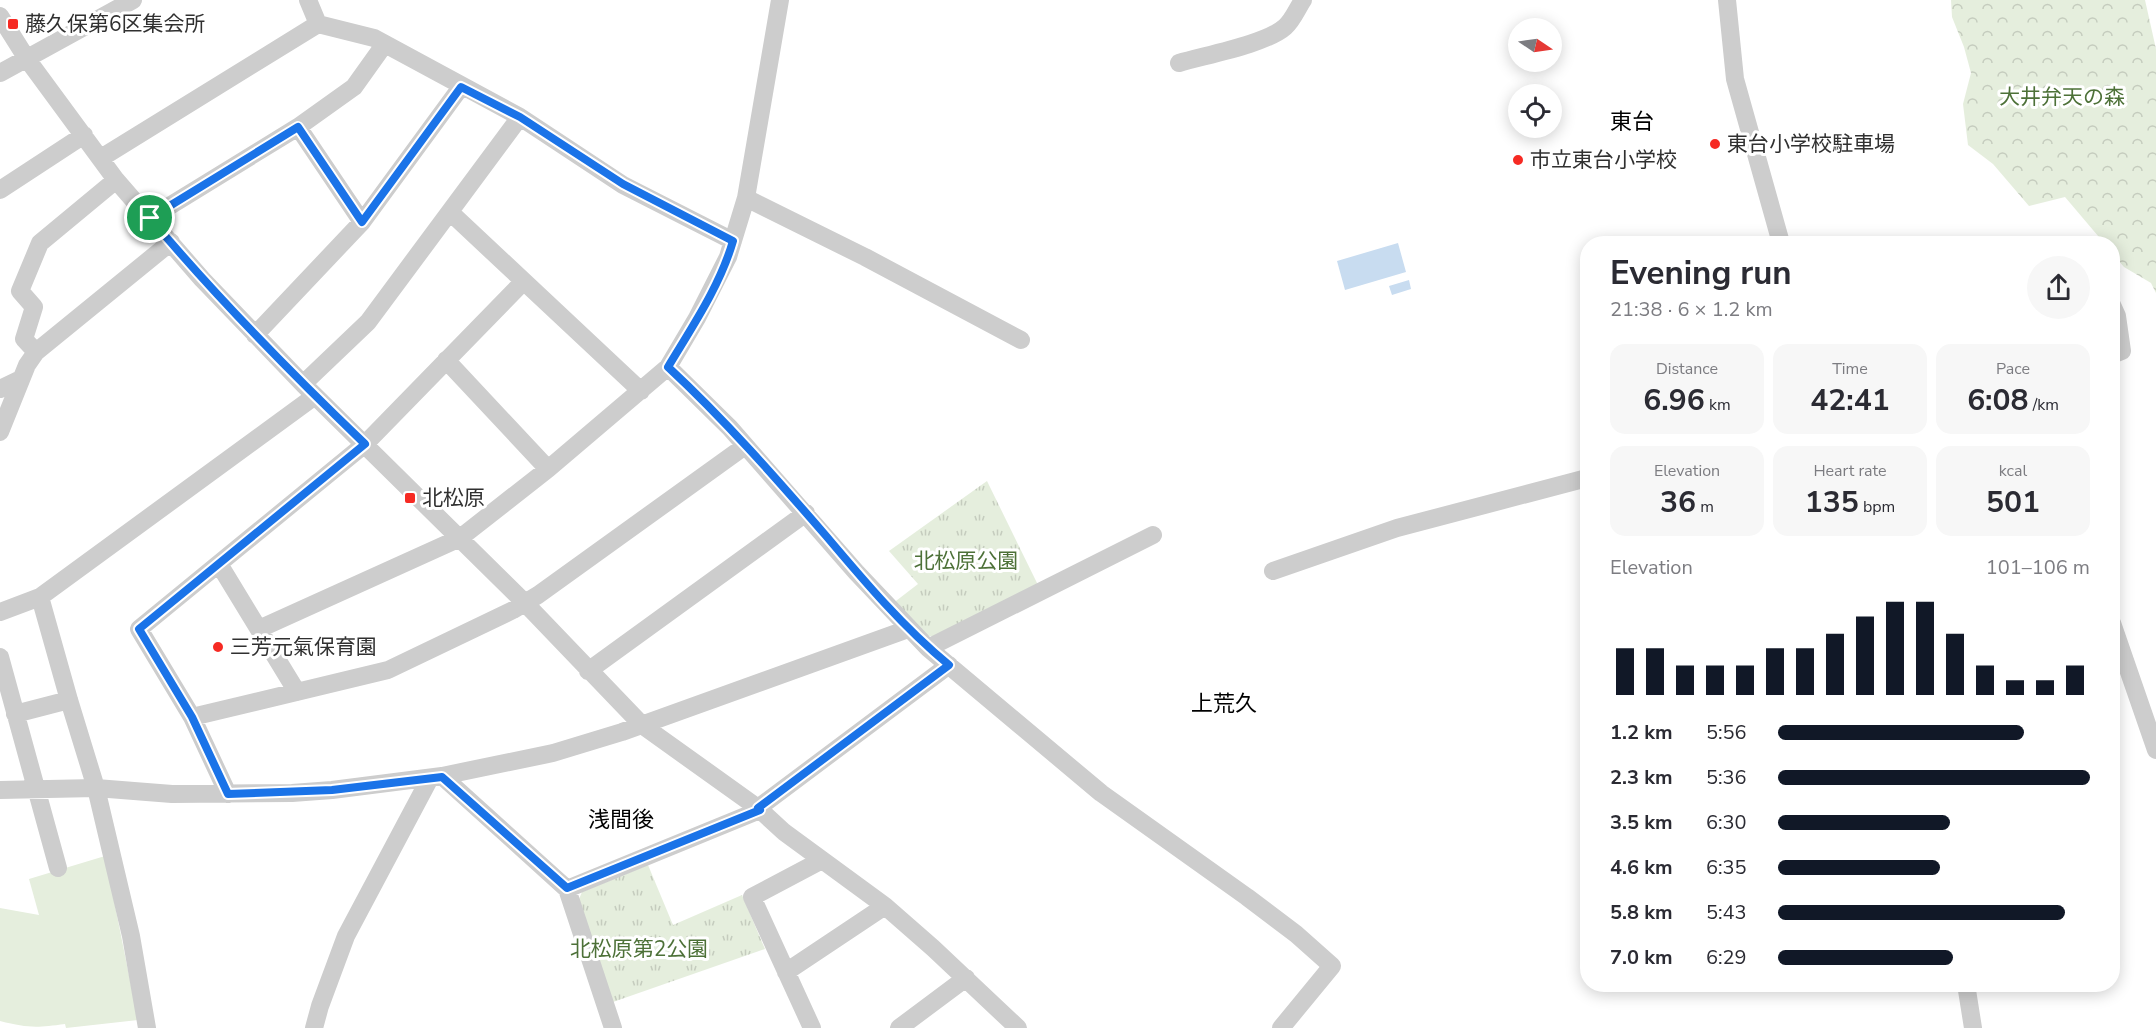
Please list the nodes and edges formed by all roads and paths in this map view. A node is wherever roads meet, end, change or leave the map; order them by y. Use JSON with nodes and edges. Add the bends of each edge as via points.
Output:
{"nodes":[{"id":1,"x":134,"y":0,"type":"edge"},
{"id":2,"x":308,"y":0,"type":"edge"},
{"id":3,"x":780,"y":0,"type":"edge"},
{"id":4,"x":1303,"y":0,"type":"edge"},
{"id":5,"x":1727,"y":0,"type":"edge"},
{"id":6,"x":0,"y":16,"type":"edge"},
{"id":7,"x":318,"y":24,"type":"junction"},
{"id":8,"x":384,"y":45,"type":"junction"},
{"id":9,"x":27,"y":58,"type":"junction"},
{"id":10,"x":1179,"y":63,"type":"dead end"},
{"id":11,"x":0,"y":73,"type":"edge"},
{"id":12,"x":461,"y":87,"type":"junction"},
{"id":13,"x":520,"y":117,"type":"junction"},
{"id":14,"x":298,"y":127,"type":"junction"},
{"id":15,"x":84,"y":135,"type":"junction"},
{"id":16,"x":101,"y":158,"type":"junction"},
{"id":17,"x":116,"y":180,"type":"junction"},
{"id":18,"x":0,"y":190,"type":"edge"},
{"id":19,"x":746,"y":198,"type":"junction"},
{"id":20,"x":450,"y":212,"type":"junction"},
{"id":21,"x":150,"y":218,"type":"junction"},
{"id":22,"x":362,"y":222,"type":"junction"},
{"id":23,"x":1779,"y":236,"type":"edge"},
{"id":24,"x":733,"y":241,"type":"junction"},
{"id":25,"x":171,"y":243,"type":"junction"},
{"id":26,"x":523,"y":282,"type":"junction"},
{"id":27,"x":255,"y":334,"type":"junction"},
{"id":28,"x":2120,"y":337,"type":"edge"},
{"id":29,"x":1021,"y":340,"type":"dead end"},
{"id":30,"x":36,"y":352,"type":"junction"},
{"id":31,"x":2120,"y":352,"type":"edge"},
{"id":32,"x":446,"y":360,"type":"junction"},
{"id":33,"x":668,"y":367,"type":"junction"},
{"id":34,"x":21,"y":379,"type":"junction"},
{"id":35,"x":0,"y":389,"type":"edge"},
{"id":36,"x":309,"y":390,"type":"junction"},
{"id":37,"x":641,"y":391,"type":"junction"},
{"id":38,"x":0,"y":432,"type":"edge"},
{"id":39,"x":365,"y":444,"type":"junction"},
{"id":40,"x":745,"y":446,"type":"junction"},
{"id":41,"x":548,"y":469,"type":"junction"},
{"id":42,"x":1580,"y":480,"type":"edge"},
{"id":43,"x":806,"y":513,"type":"junction"},
{"id":44,"x":1153,"y":535,"type":"dead end"},
{"id":45,"x":460,"y":538,"type":"junction"},
{"id":46,"x":219,"y":564,"type":"junction"},
{"id":47,"x":1274,"y":572,"type":"dead end"},
{"id":48,"x":40,"y":597,"type":"junction"},
{"id":49,"x":525,"y":603,"type":"junction"},
{"id":50,"x":0,"y":612,"type":"edge"},
{"id":51,"x":259,"y":629,"type":"junction"},
{"id":52,"x":908,"y":629,"type":"junction"},
{"id":53,"x":2120,"y":641,"type":"edge"},
{"id":54,"x":928,"y":648,"type":"junction"},
{"id":55,"x":0,"y":657,"type":"edge"},
{"id":56,"x":949,"y":665,"type":"junction"},
{"id":57,"x":588,"y":671,"type":"junction"},
{"id":58,"x":297,"y":692,"type":"junction"},
{"id":59,"x":69,"y":700,"type":"junction"},
{"id":60,"x":2149,"y":706,"type":"edge"},
{"id":61,"x":15,"y":714,"type":"junction"},
{"id":62,"x":192,"y":717,"type":"junction"},
{"id":63,"x":642,"y":725,"type":"junction"},
{"id":64,"x":2156,"y":750,"type":"edge"},
{"id":65,"x":436,"y":777,"type":"junction"},
{"id":66,"x":96,"y":788,"type":"junction"},
{"id":67,"x":0,"y":790,"type":"edge"},
{"id":68,"x":38,"y":790,"type":"junction"},
{"id":69,"x":228,"y":794,"type":"junction"},
{"id":70,"x":759,"y":809,"type":"junction"},
{"id":71,"x":822,"y":860,"type":"junction"},
{"id":72,"x":58,"y":868,"type":"dead end"},
{"id":73,"x":567,"y":888,"type":"junction"},
{"id":74,"x":885,"y":906,"type":"junction"},
{"id":75,"x":786,"y":972,"type":"junction"},
{"id":76,"x":966,"y":978,"type":"junction"},
{"id":77,"x":1967,"y":992,"type":"edge"},
{"id":78,"x":806,"y":1027,"type":"edge"},
{"id":79,"x":147,"y":1028,"type":"edge"},
{"id":80,"x":314,"y":1028,"type":"edge"},
{"id":81,"x":613,"y":1028,"type":"edge"},
{"id":82,"x":899,"y":1028,"type":"edge"},
{"id":83,"x":1018,"y":1028,"type":"edge"},
{"id":84,"x":1281,"y":1028,"type":"edge"},
{"id":85,"x":1973,"y":1028,"type":"edge"}],
"edges":[{"from":1,"to":9,"type":"street"},
{"from":2,"to":7,"type":"street"},
{"from":3,"to":19,"type":"street"},
{"from":4,"to":10,"type":"street","via":[[1292,20],[1277,32]]},
{"from":5,"to":23,"type":"street","via":[[1735,78]]},
{"from":6,"to":9,"type":"street"},
{"from":7,"to":8,"type":"street","via":[[374,38]]},
{"from":7,"to":16,"type":"street"},
{"from":8,"to":12,"type":"street"},
{"from":8,"to":14,"type":"street","via":[[354,87]]},
{"from":9,"to":11,"type":"street"},
{"from":9,"to":15,"type":"street"},
{"from":12,"to":13,"type":"street"},
{"from":12,"to":22,"type":"street"},
{"from":13,"to":20,"type":"street"},
{"from":13,"to":24,"type":"street","via":[[623,184]]},
{"from":14,"to":21,"type":"street"},
{"from":14,"to":22,"type":"street"},
{"from":15,"to":16,"type":"street"},
{"from":15,"to":18,"type":"street"},
{"from":16,"to":17,"type":"street"},
{"from":17,"to":21,"type":"street"},
{"from":17,"to":30,"type":"street","via":[[40,243],[21,291],[34,307],[24,339]]},
{"from":19,"to":24,"type":"street"},
{"from":19,"to":29,"type":"street"},
{"from":20,"to":26,"type":"street"},
{"from":20,"to":36,"type":"street","via":[[368,322]]},
{"from":21,"to":25,"type":"street"},
{"from":22,"to":27,"type":"street"},
{"from":24,"to":33,"type":"street","via":[[702,308]]},
{"from":25,"to":27,"type":"street"},
{"from":25,"to":30,"type":"street"},
{"from":26,"to":32,"type":"street"},
{"from":26,"to":37,"type":"street"},
{"from":27,"to":36,"type":"street"},
{"from":28,"to":31,"type":"street"},
{"from":30,"to":34,"type":"street"},
{"from":32,"to":39,"type":"street"},
{"from":32,"to":41,"type":"street"},
{"from":33,"to":37,"type":"street"},
{"from":33,"to":40,"type":"street"},
{"from":34,"to":35,"type":"street"},
{"from":34,"to":38,"type":"street"},
{"from":36,"to":39,"type":"street"},
{"from":36,"to":48,"type":"street"},
{"from":37,"to":41,"type":"street"},
{"from":39,"to":45,"type":"street"},
{"from":39,"to":46,"type":"street"},
{"from":40,"to":43,"type":"street"},
{"from":40,"to":49,"type":"street"},
{"from":41,"to":45,"type":"street"},
{"from":42,"to":47,"type":"street","via":[[1397,528]]},
{"from":43,"to":52,"type":"street"},
{"from":43,"to":57,"type":"street"},
{"from":44,"to":54,"type":"street"},
{"from":45,"to":49,"type":"street"},
{"from":45,"to":51,"type":"street"},
{"from":46,"to":51,"type":"street"},
{"from":46,"to":62,"type":"street","via":[[139,629]]},
{"from":48,"to":50,"type":"street"},
{"from":48,"to":59,"type":"street"},
{"from":49,"to":57,"type":"street"},
{"from":49,"to":58,"type":"street","via":[[388,670]]},
{"from":51,"to":58,"type":"street"},
{"from":52,"to":54,"type":"street"},
{"from":52,"to":63,"type":"street"},
{"from":53,"to":60,"type":"street"},
{"from":54,"to":56,"type":"street"},
{"from":55,"to":61,"type":"street"},
{"from":56,"to":70,"type":"street"},
{"from":56,"to":84,"type":"street","via":[[1101,793],[1247,897],[1332,966]]},
{"from":57,"to":63,"type":"street"},
{"from":58,"to":62,"type":"street"},
{"from":59,"to":61,"type":"street"},
{"from":59,"to":66,"type":"street"},
{"from":60,"to":64,"type":"street"},
{"from":61,"to":68,"type":"street"},
{"from":62,"to":69,"type":"street"},
{"from":63,"to":65,"type":"street","via":[[553,753]]},
{"from":63,"to":70,"type":"street"},
{"from":65,"to":69,"type":"street","via":[[332,790]]},
{"from":65,"to":73,"type":"street"},
{"from":65,"to":80,"type":"street","via":[[346,936]]},
{"from":66,"to":68,"type":"street"},
{"from":66,"to":69,"type":"street"},
{"from":66,"to":79,"type":"street","via":[[131,936]]},
{"from":67,"to":68,"type":"street"},
{"from":68,"to":72,"type":"street"},
{"from":70,"to":71,"type":"street"},
{"from":70,"to":73,"type":"street"},
{"from":71,"to":74,"type":"street"},
{"from":71,"to":75,"type":"street","via":[[752,897]]},
{"from":73,"to":81,"type":"street"},
{"from":74,"to":75,"type":"street"},
{"from":74,"to":76,"type":"street"},
{"from":75,"to":78,"type":"street"},
{"from":76,"to":82,"type":"street"},
{"from":76,"to":83,"type":"street"},
{"from":77,"to":85,"type":"street"}]}
